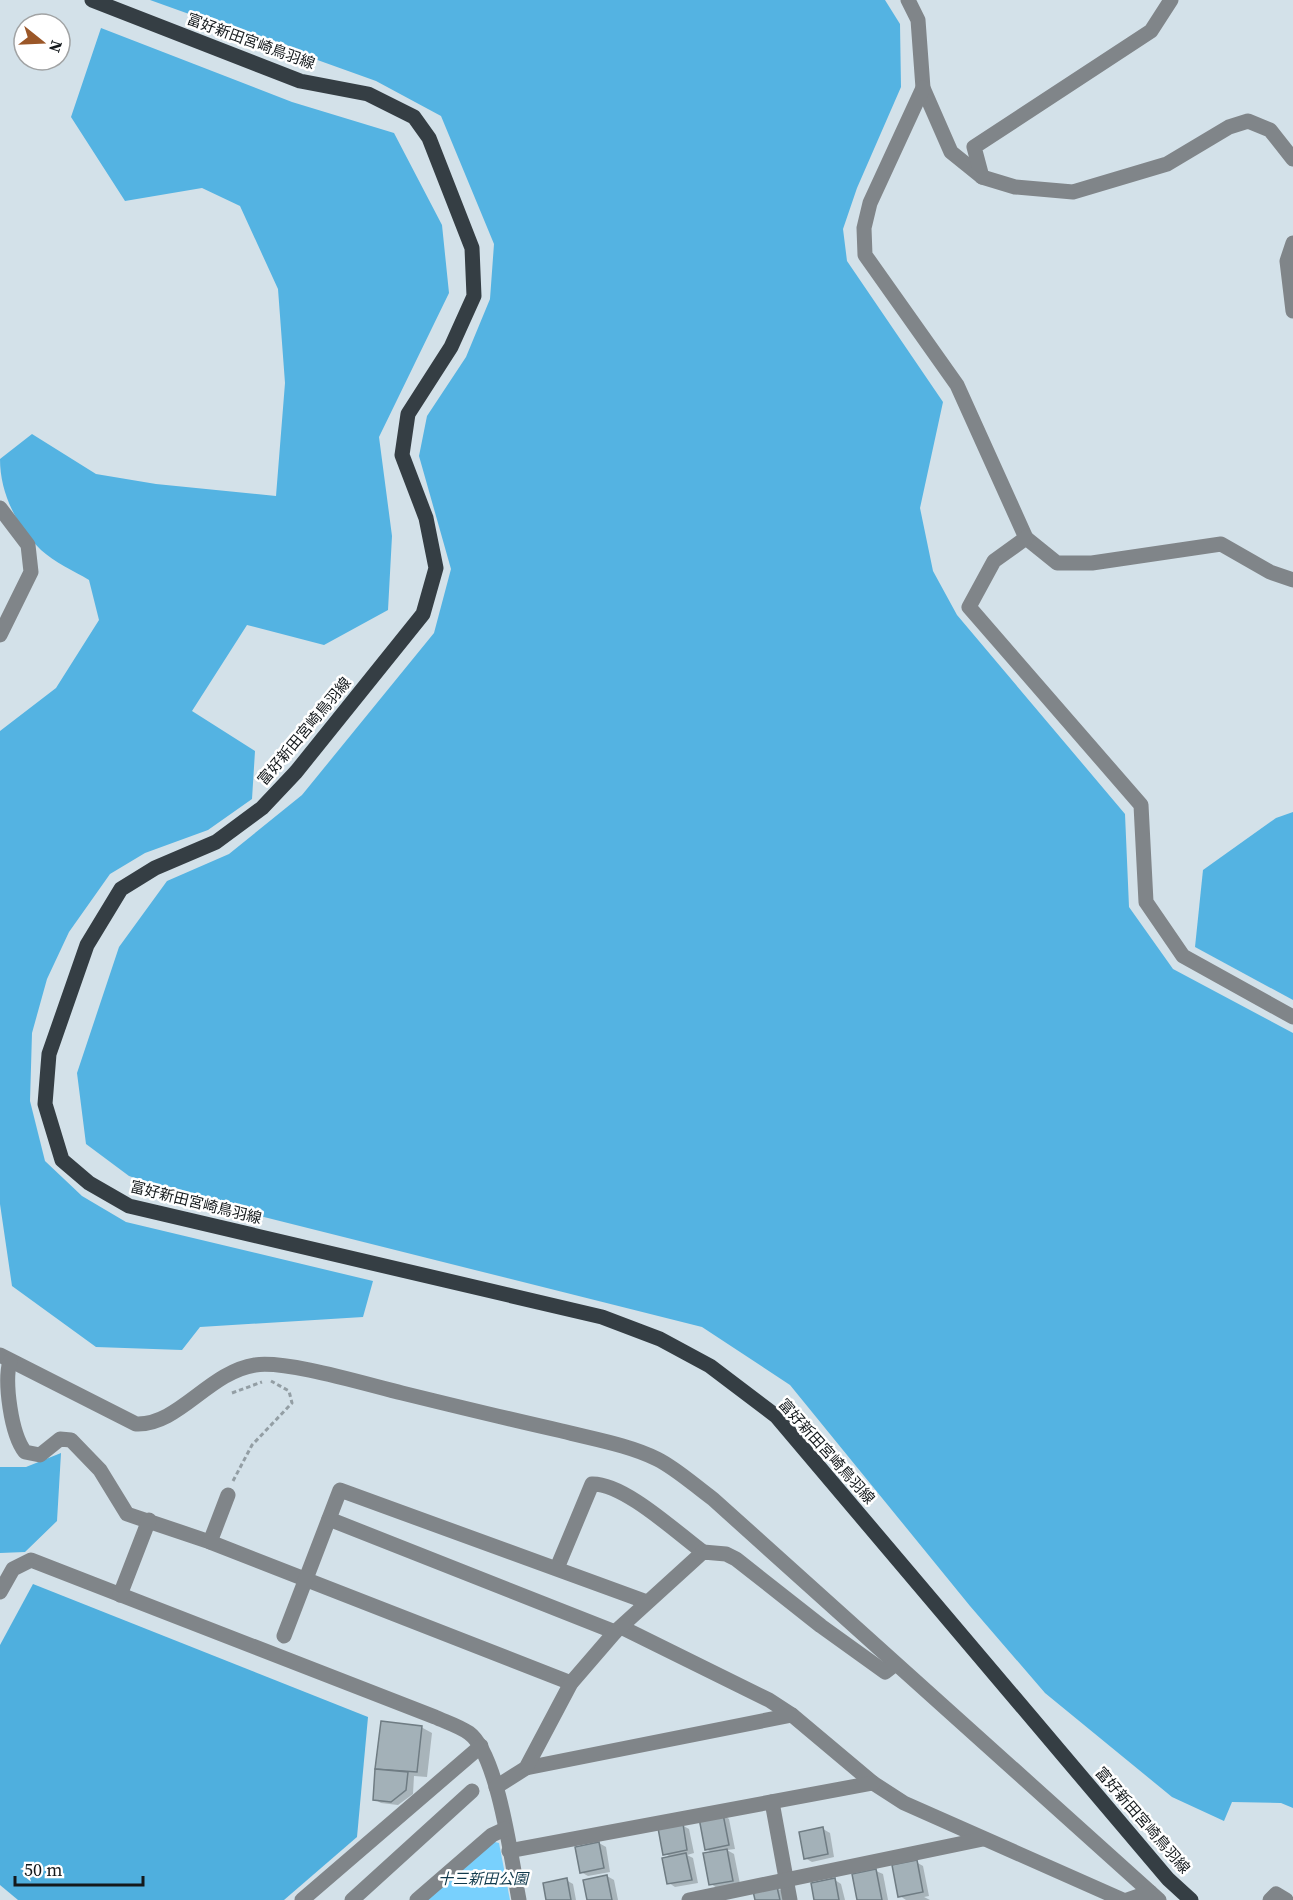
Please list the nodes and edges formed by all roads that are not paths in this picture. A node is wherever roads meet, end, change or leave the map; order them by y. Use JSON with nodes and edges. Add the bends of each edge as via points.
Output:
{"nodes":[{"id":1,"x":92,"y":0,"type":"edge"},
{"id":2,"x":908,"y":0,"type":"edge"},
{"id":3,"x":1171,"y":0,"type":"edge"},
{"id":4,"x":923,"y":88,"type":"junction"},
{"id":5,"x":1293,"y":159,"type":"edge"},
{"id":6,"x":982,"y":177,"type":"junction"},
{"id":7,"x":1293,"y":243,"type":"edge"},
{"id":8,"x":1293,"y":311,"type":"edge"},
{"id":9,"x":0,"y":508,"type":"edge"},
{"id":10,"x":1026,"y":538,"type":"junction"},
{"id":11,"x":1293,"y":580,"type":"edge"},
{"id":12,"x":0,"y":635,"type":"edge"},
{"id":13,"x":1293,"y":1017,"type":"edge"},
{"id":14,"x":5,"y":1358,"type":"edge"},
{"id":15,"x":228,"y":1495,"type":"road end"},
{"id":16,"x":329,"y":1519,"type":"junction"},
{"id":17,"x":149,"y":1520,"type":"junction"},
{"id":18,"x":210,"y":1542,"type":"junction"},
{"id":19,"x":703,"y":1552,"type":"junction"},
{"id":20,"x":557,"y":1568,"type":"junction"},
{"id":21,"x":306,"y":1580,"type":"junction"},
{"id":22,"x":0,"y":1592,"type":"edge"},
{"id":23,"x":120,"y":1595,"type":"junction"},
{"id":24,"x":647,"y":1602,"type":"junction"},
{"id":25,"x":618,"y":1629,"type":"junction"},
{"id":26,"x":284,"y":1636,"type":"dead end"},
{"id":27,"x":894,"y":1665,"type":"junction"},
{"id":28,"x":571,"y":1683,"type":"junction"},
{"id":29,"x":792,"y":1715,"type":"junction"},
{"id":30,"x":482,"y":1746,"type":"junction"},
{"id":31,"x":526,"y":1768,"type":"junction"},
{"id":32,"x":873,"y":1782,"type":"junction"},
{"id":33,"x":496,"y":1787,"type":"junction"},
{"id":34,"x":472,"y":1791,"type":"dead end"},
{"id":35,"x":772,"y":1802,"type":"junction"},
{"id":36,"x":505,"y":1829,"type":"junction"},
{"id":37,"x":983,"y":1839,"type":"junction"},
{"id":38,"x":509,"y":1851,"type":"junction"},
{"id":39,"x":787,"y":1881,"type":"junction"},
{"id":40,"x":1155,"y":1896,"type":"edge"},
{"id":41,"x":302,"y":1900,"type":"edge"},
{"id":42,"x":352,"y":1900,"type":"edge"},
{"id":43,"x":417,"y":1900,"type":"edge"},
{"id":44,"x":519,"y":1900,"type":"edge"},
{"id":45,"x":689,"y":1900,"type":"edge"},
{"id":46,"x":790,"y":1900,"type":"edge"},
{"id":47,"x":1123,"y":1900,"type":"edge"},
{"id":48,"x":1127,"y":1900,"type":"edge"},
{"id":49,"x":1191,"y":1900,"type":"edge"},
{"id":50,"x":1270,"y":1900,"type":"edge"},
{"id":51,"x":1286,"y":1900,"type":"edge"}],
"edges":[{"from":1,"to":49,"type":"main road","name":"富好新田宮崎鳥羽線","via":[[300,81],[368,94],[414,117],[429,138],[472,248],[474,296],[406,424],[402,455],[426,518],[436,568],[423,614],[296,772],[262,808],[216,842],[155,868],[121,889],[87,945],[48,1054],[45,1104],[62,1160],[89,1183],[129,1206],[602,1317],[660,1339],[710,1366],[776,1416],[1168,1879]]},
{"from":2,"to":4,"type":"street","via":[[918,20]]},
{"from":3,"to":6,"type":"street","via":[[1151,31],[974,147]]},
{"from":4,"to":6,"type":"street","via":[[951,152]]},
{"from":4,"to":10,"type":"street","via":[[870,203],[864,228],[865,255],[957,385]]},
{"from":5,"to":6,"type":"street","via":[[1270,130],[1248,121],[1229,127],[1167,164],[1073,192],[1016,187]]},
{"from":7,"to":8,"type":"street","via":[[1287,261]]},
{"from":9,"to":12,"type":"street","via":[[28,544],[31,572]]},
{"from":10,"to":11,"type":"street","via":[[1057,563],[1092,563],[1221,544],[1270,572]]},
{"from":10,"to":13,"type":"street","via":[[994,561],[969,607],[1141,805],[1146,902],[1183,956]]},
{"from":14,"to":17,"type":"street","via":[[15,1426],[25,1452],[40,1455],[60,1439],[71,1440],[100,1470],[127,1514]]},
{"from":14,"to":27,"type":"street","via":[[136,1424],[149,1425],[164,1419],[214,1381],[257,1364],[297,1368],[643,1454],[672,1468],[712,1499]]},
{"from":15,"to":18,"type":"street"},
{"from":16,"to":20,"type":"street","via":[[340,1490]]},
{"from":16,"to":21,"type":"street"},
{"from":16,"to":25,"type":"street"},
{"from":17,"to":18,"type":"street"},
{"from":17,"to":23,"type":"street"},
{"from":18,"to":21,"type":"street"},
{"from":19,"to":20,"type":"street","via":[[629,1497],[592,1484]]},
{"from":19,"to":24,"type":"street"},
{"from":19,"to":27,"type":"street","via":[[736,1559],[885,1672]]},
{"from":20,"to":24,"type":"street"},
{"from":21,"to":26,"type":"street"},
{"from":21,"to":28,"type":"street"},
{"from":22,"to":23,"type":"street","via":[[13,1569],[31,1560]]},
{"from":23,"to":30,"type":"street","via":[[435,1717],[469,1732]]},
{"from":24,"to":25,"type":"street"},
{"from":25,"to":28,"type":"street"},
{"from":25,"to":29,"type":"street"},
{"from":27,"to":40,"type":"street"},
{"from":28,"to":31,"type":"street"},
{"from":29,"to":31,"type":"street"},
{"from":29,"to":32,"type":"street"},
{"from":30,"to":33,"type":"street"},
{"from":30,"to":41,"type":"street"},
{"from":31,"to":33,"type":"street"},
{"from":32,"to":35,"type":"street"},
{"from":32,"to":37,"type":"street","via":[[904,1803]]},
{"from":33,"to":36,"type":"street"},
{"from":34,"to":42,"type":"street"},
{"from":35,"to":38,"type":"street"},
{"from":35,"to":39,"type":"street"},
{"from":36,"to":38,"type":"street"},
{"from":36,"to":43,"type":"street","via":[[492,1835]]},
{"from":37,"to":39,"type":"street"},
{"from":37,"to":47,"type":"street"},
{"from":38,"to":44,"type":"street"},
{"from":39,"to":45,"type":"street"},
{"from":39,"to":46,"type":"street"},
{"from":40,"to":48,"type":"street"},
{"from":50,"to":51,"type":"street","via":[[1276,1894]]}]}
